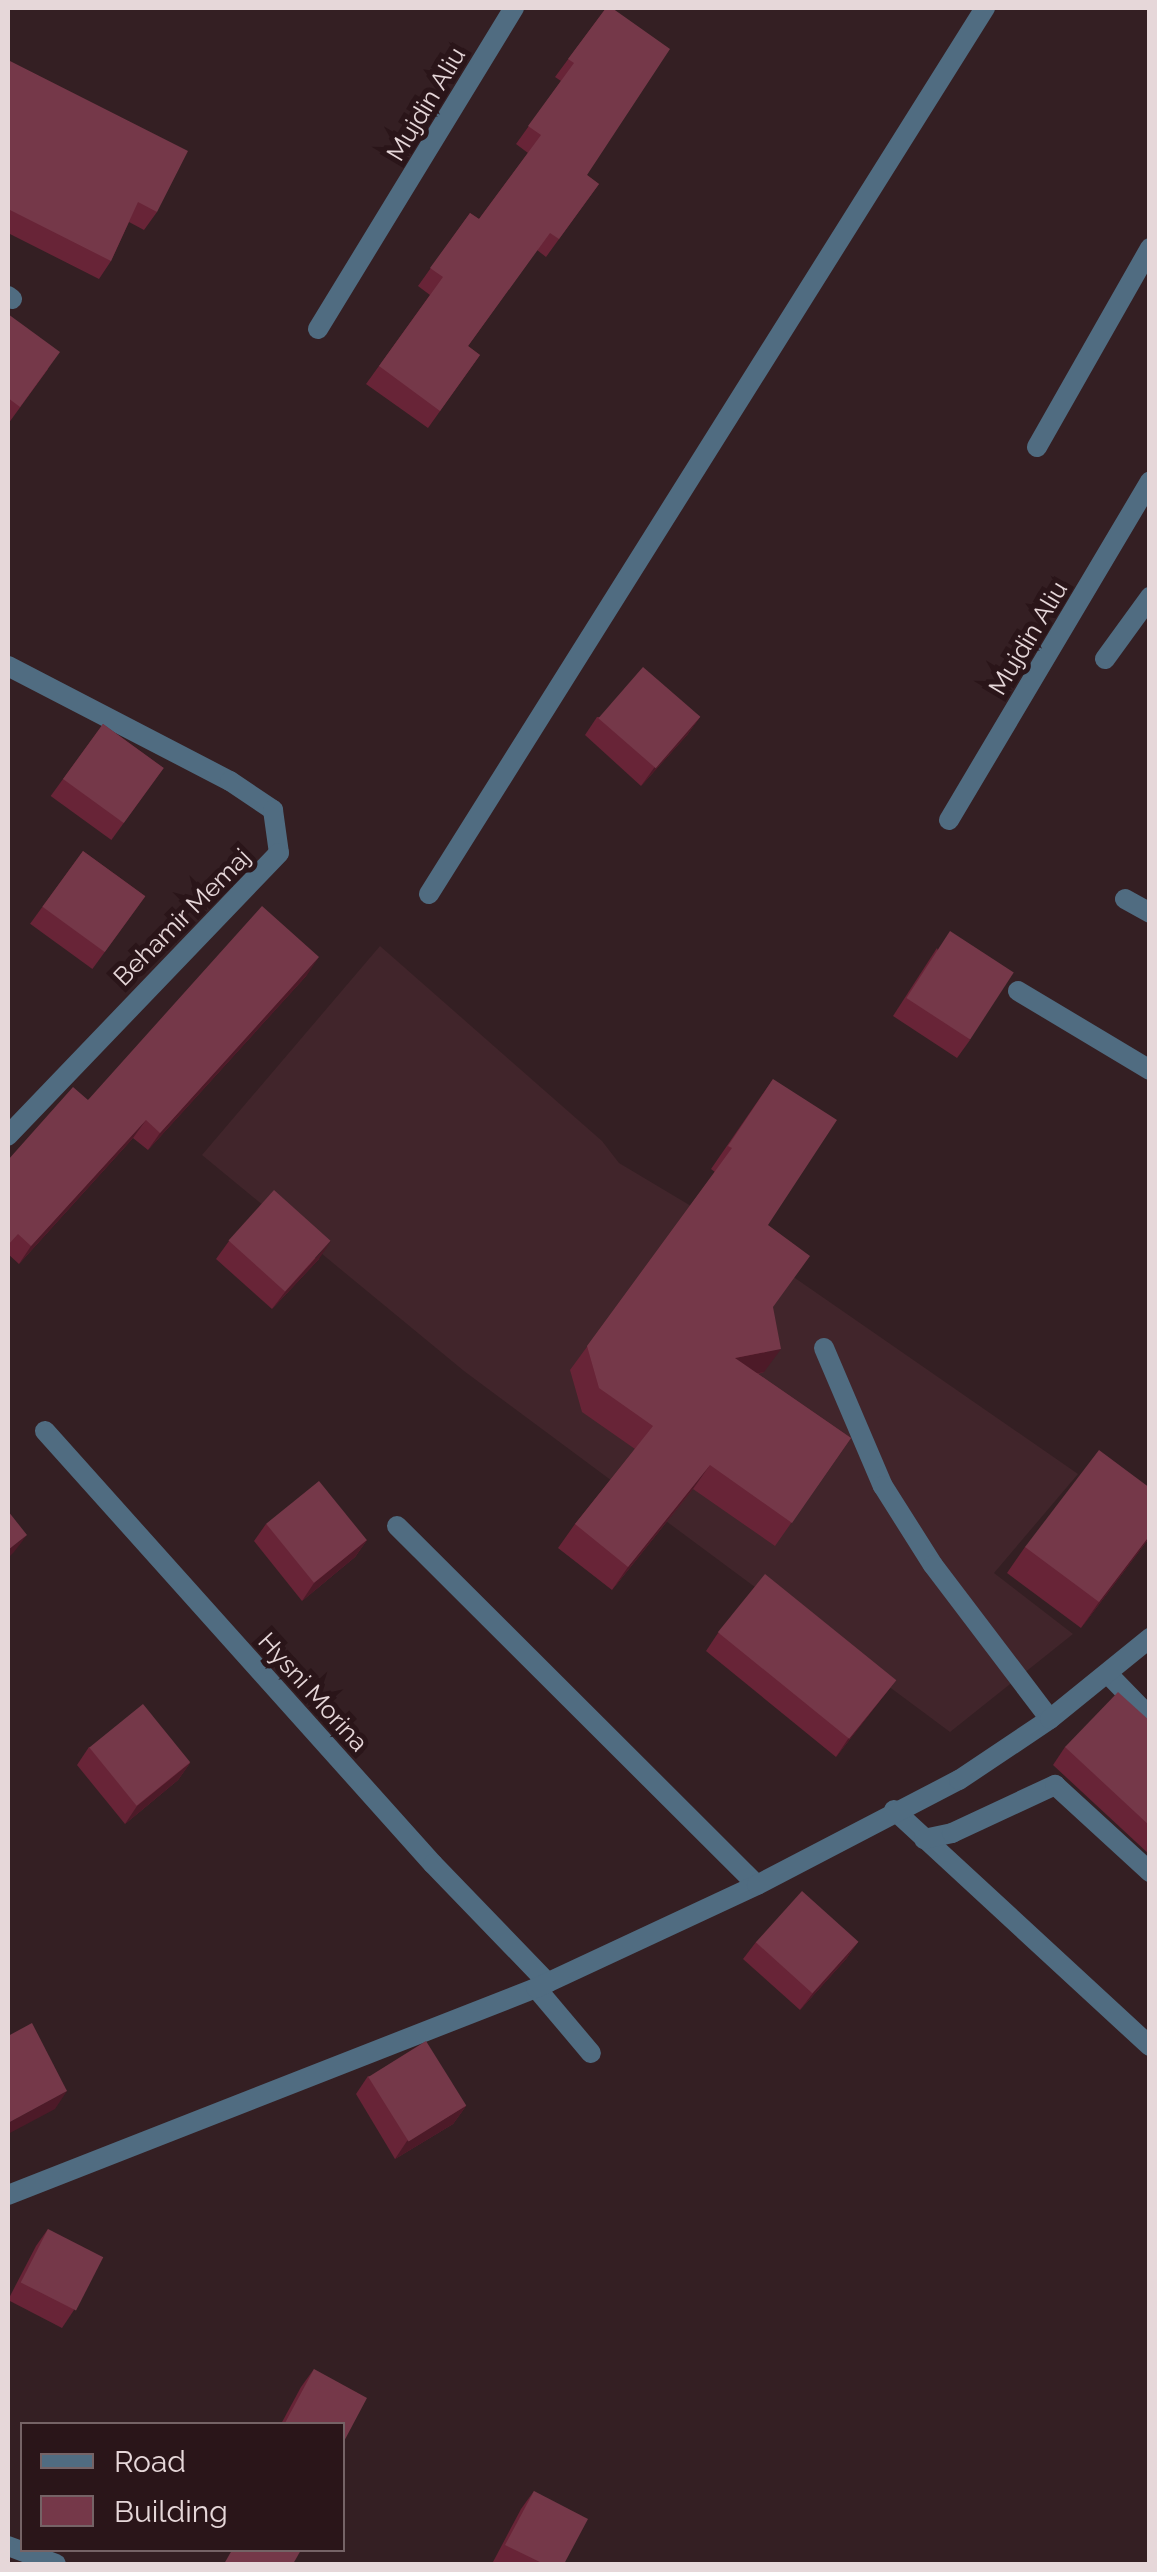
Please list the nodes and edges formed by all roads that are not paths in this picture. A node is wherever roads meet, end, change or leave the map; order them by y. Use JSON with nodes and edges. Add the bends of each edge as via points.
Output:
{"nodes":[{"id":1,"x":514,"y":8,"type":"edge"},
{"id":2,"x":985,"y":8,"type":"edge"},
{"id":3,"x":1150,"y":248,"type":"edge"},
{"id":4,"x":318,"y":329,"type":"dead end"},
{"id":5,"x":1037,"y":447,"type":"dead end"},
{"id":6,"x":1150,"y":481,"type":"edge"},
{"id":7,"x":1150,"y":597,"type":"edge"},
{"id":8,"x":1105,"y":659,"type":"dead end"},
{"id":9,"x":8,"y":666,"type":"edge"},
{"id":10,"x":948,"y":820,"type":"dead end"},
{"id":11,"x":429,"y":894,"type":"dead end"},
{"id":12,"x":1125,"y":899,"type":"dead end"},
{"id":13,"x":1150,"y":913,"type":"edge"},
{"id":14,"x":1018,"y":991,"type":"edge"},
{"id":15,"x":1150,"y":1070,"type":"edge"},
{"id":16,"x":8,"y":1136,"type":"edge"},
{"id":17,"x":824,"y":1348,"type":"dead end"},
{"id":18,"x":45,"y":1431,"type":"dead end"},
{"id":19,"x":397,"y":1526,"type":"dead end"},
{"id":20,"x":1150,"y":1638,"type":"edge"},
{"id":21,"x":1108,"y":1674,"type":"junction"},
{"id":22,"x":1150,"y":1717,"type":"edge"},
{"id":23,"x":1050,"y":1719,"type":"junction"},
{"id":24,"x":894,"y":1810,"type":"junction"},
{"id":25,"x":924,"y":1838,"type":"junction"},
{"id":26,"x":1150,"y":1872,"type":"edge"},
{"id":27,"x":757,"y":1884,"type":"junction"},
{"id":28,"x":542,"y":1985,"type":"junction"},
{"id":29,"x":1150,"y":2046,"type":"edge"},
{"id":30,"x":591,"y":2052,"type":"dead end"},
{"id":31,"x":8,"y":2193,"type":"edge"},
{"id":32,"x":24,"y":2552,"type":"edge"},
{"id":33,"x":56,"y":2564,"type":"edge"}],
"edges":[{"from":1,"to":4,"type":"street","name":"Mujdin Aliu"},
{"from":2,"to":11,"type":"street"},
{"from":3,"to":5,"type":"street"},
{"from":6,"to":10,"type":"street","name":"Mujdin Aliu"},
{"from":7,"to":8,"type":"street"},
{"from":9,"to":16,"type":"street","name":"Behamir Memaj","via":[[273,810],[279,853]]},
{"from":12,"to":13,"type":"street"},
{"from":14,"to":15,"type":"street"},
{"from":17,"to":23,"type":"street","via":[[883,1486]]},
{"from":18,"to":28,"type":"street","name":"Hysni Morina"},
{"from":19,"to":27,"type":"street"},
{"from":20,"to":21,"type":"street"},
{"from":21,"to":22,"type":"street"},
{"from":21,"to":23,"type":"street"},
{"from":23,"to":24,"type":"street","via":[[959,1780]]},
{"from":24,"to":25,"type":"street"},
{"from":24,"to":27,"type":"street"},
{"from":25,"to":26,"type":"street","via":[[952,1833],[1055,1785]]},
{"from":25,"to":29,"type":"street"},
{"from":27,"to":28,"type":"street"},
{"from":28,"to":30,"type":"street","name":"Hysni Morina"},
{"from":28,"to":31,"type":"street"},
{"from":32,"to":33,"type":"street"}]}
